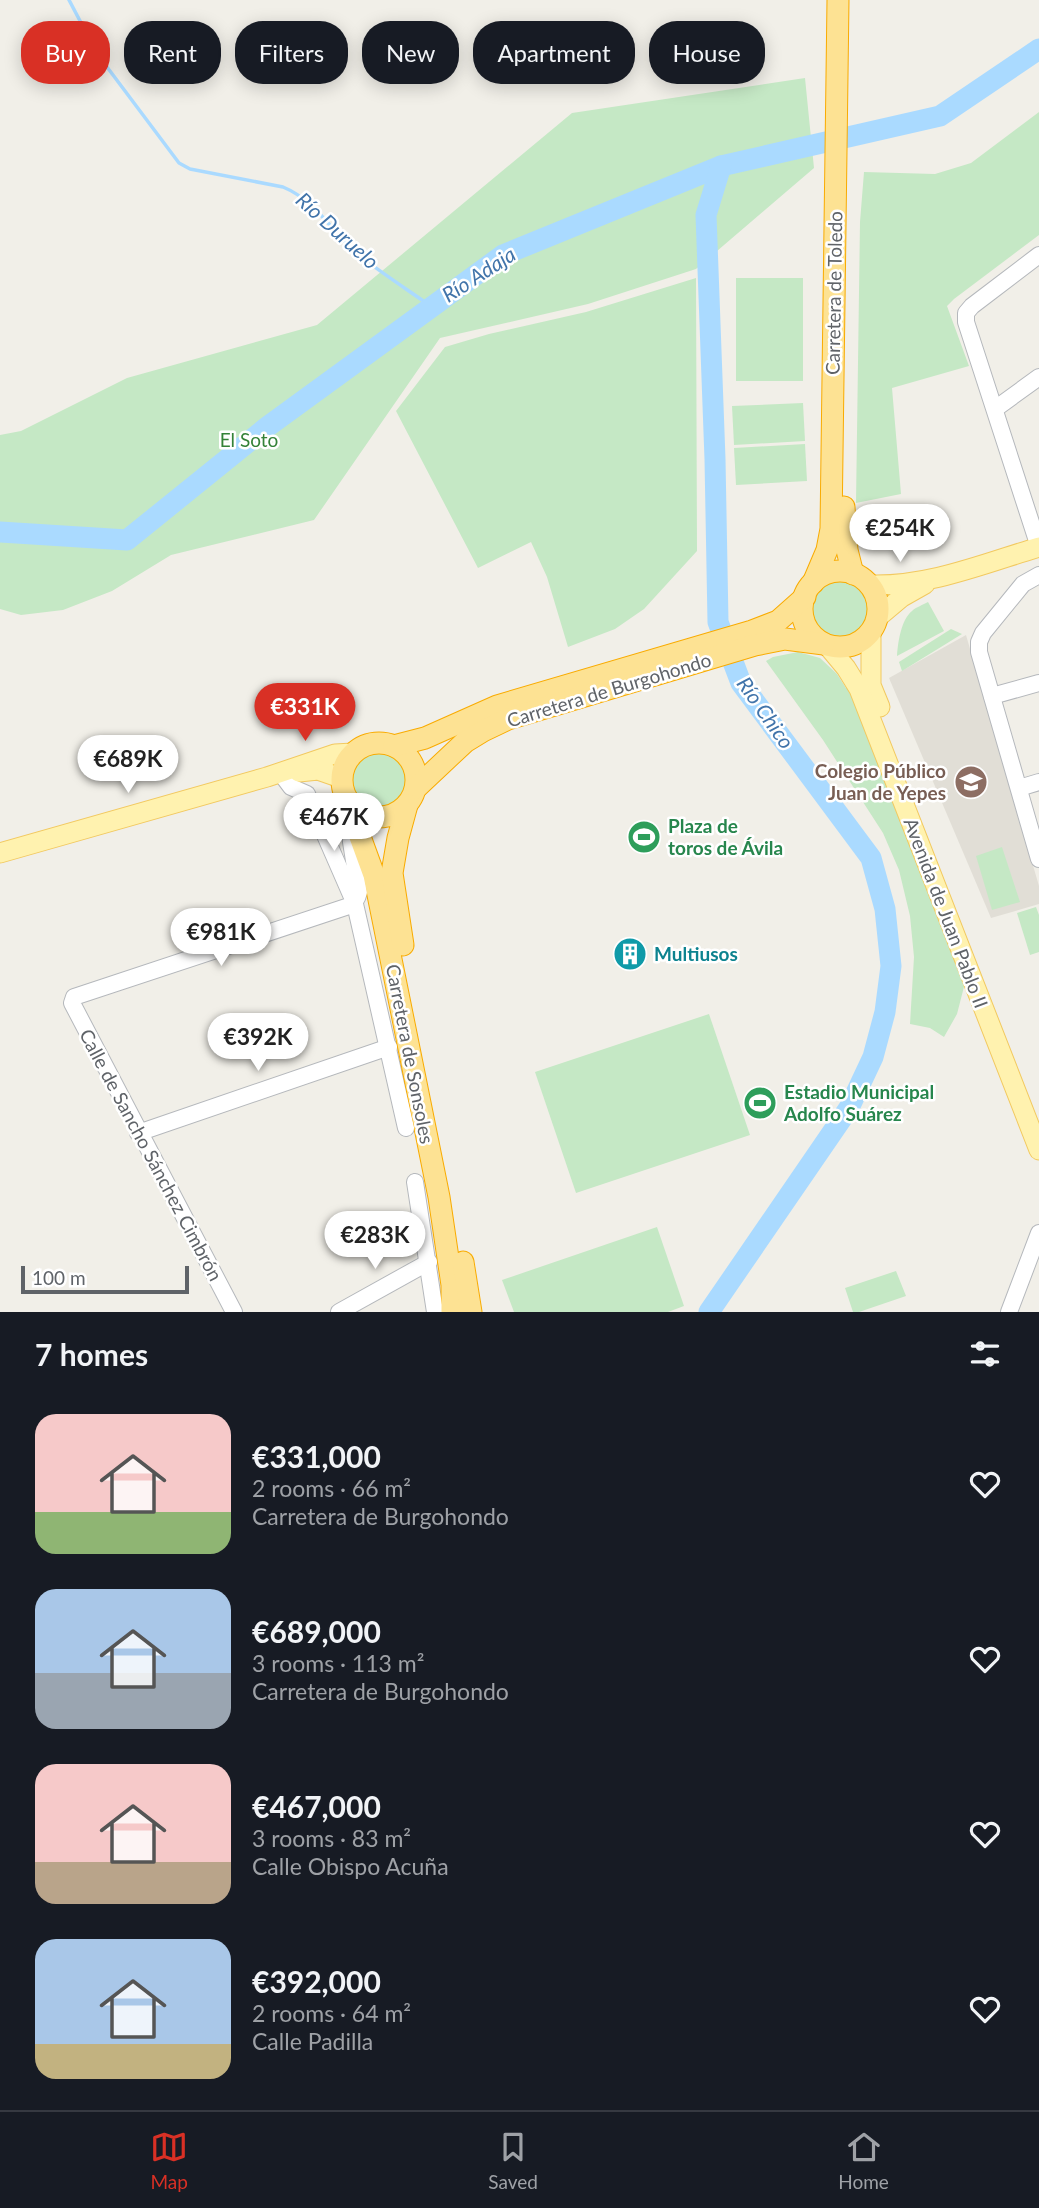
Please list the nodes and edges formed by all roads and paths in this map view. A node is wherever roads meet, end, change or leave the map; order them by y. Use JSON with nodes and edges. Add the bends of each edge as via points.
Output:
{"nodes":[{"id":1,"x":838,"y":0,"type":"edge"},
{"id":2,"x":852,"y":0,"type":"edge"},
{"id":3,"x":844,"y":76,"type":"junction"},
{"id":4,"x":842,"y":204,"type":"junction"},
{"id":5,"x":1039,"y":255,"type":"edge"},
{"id":6,"x":1039,"y":377,"type":"edge"},
{"id":7,"x":995,"y":409,"type":"junction"},
{"id":8,"x":1039,"y":547,"type":"edge"},
{"id":9,"x":1039,"y":575,"type":"edge"},
{"id":10,"x":861,"y":579,"type":"junction"},
{"id":11,"x":933,"y":580,"type":"junction"},
{"id":12,"x":809,"y":590,"type":"junction"},
{"id":13,"x":874,"y":624,"type":"junction"},
{"id":14,"x":753,"y":638,"type":"junction"},
{"id":15,"x":825,"y":644,"type":"junction"},
{"id":16,"x":703,"y":654,"type":"junction"},
{"id":17,"x":1039,"y":683,"type":"edge"},
{"id":18,"x":992,"y":696,"type":"junction"},
{"id":19,"x":394,"y":746,"type":"junction"},
{"id":20,"x":353,"y":753,"type":"junction"},
{"id":21,"x":274,"y":776,"type":"junction"},
{"id":22,"x":341,"y":778,"type":"junction"},
{"id":23,"x":1039,"y":782,"type":"edge"},
{"id":24,"x":1019,"y":788,"type":"junction"},
{"id":25,"x":411,"y":797,"type":"junction"},
{"id":26,"x":348,"y":804,"type":"junction"},
{"id":27,"x":0,"y":853,"type":"edge"},
{"id":28,"x":1039,"y":859,"type":"edge"},
{"id":29,"x":355,"y":904,"type":"junction"},
{"id":30,"x":389,"y":1047,"type":"junction"},
{"id":31,"x":1039,"y":1115,"type":"edge"},
{"id":32,"x":406,"y":1128,"type":"dead end"},
{"id":33,"x":138,"y":1133,"type":"junction"},
{"id":34,"x":1039,"y":1150,"type":"edge"},
{"id":35,"x":415,"y":1182,"type":"dead end"},
{"id":36,"x":1039,"y":1233,"type":"edge"},
{"id":37,"x":429,"y":1262,"type":"junction"},
{"id":38,"x":234,"y":1312,"type":"edge"},
{"id":39,"x":339,"y":1312,"type":"edge"},
{"id":40,"x":435,"y":1312,"type":"edge"},
{"id":41,"x":452,"y":1312,"type":"edge"},
{"id":42,"x":471,"y":1312,"type":"edge"},
{"id":43,"x":1009,"y":1312,"type":"edge"}],
"edges":[{"from":1,"to":3,"type":"highway","name":"Carretera de Toledo"},
{"from":2,"to":3,"type":"highway","name":"Carretera de Toledo"},
{"from":3,"to":4,"type":"highway","name":"Carretera de Toledo"},
{"from":4,"to":10,"type":"highway","name":"Carretera de Toledo","via":[[844,530],[846,550]]},
{"from":4,"to":12,"type":"highway","name":"Carretera de Toledo","via":[[831,529]]},
{"from":5,"to":7,"type":"street","via":[[966,313]]},
{"from":6,"to":7,"type":"street"},
{"from":7,"to":8,"type":"street"},
{"from":8,"to":11,"type":"main road"},
{"from":9,"to":18,"type":"street","via":[[1023,584],[979,642]]},
{"from":10,"to":11,"type":"main road","via":[[898,585]]},
{"from":10,"to":12,"type":"highway","via":[[831,573]]},
{"from":10,"to":13,"type":"highway","name":"Carretera de Toledo","via":[[875,595]]},
{"from":11,"to":13,"type":"main road","via":[[902,597]]},
{"from":12,"to":14,"type":"highway","name":"Carretera de Burgohondo"},
{"from":12,"to":15,"type":"highway","via":[[804,619]]},
{"from":13,"to":15,"type":"highway","via":[[851,646]]},
{"from":13,"to":31,"type":"main road","name":"Avenida de Juan Pablo II","via":[[872,685]]},
{"from":14,"to":15,"type":"highway","name":"Carretera de Burgohondo"},
{"from":14,"to":16,"type":"highway","name":"Carretera de Burgohondo"},
{"from":15,"to":34,"type":"main road","name":"Avenida de Juan Pablo II","via":[[859,689]]},
{"from":16,"to":19,"type":"highway","name":"Carretera de Burgohondo","via":[[497,706],[425,738]]},
{"from":16,"to":25,"type":"highway","name":"Carretera de Burgohondo","via":[[508,719],[465,742]]},
{"from":17,"to":18,"type":"street"},
{"from":18,"to":24,"type":"street"},
{"from":19,"to":20,"type":"highway","via":[[373,743]]},
{"from":19,"to":25,"type":"highway","via":[[412,763],[416,776]]},
{"from":20,"to":21,"type":"main road","via":[[335,754]]},
{"from":20,"to":22,"type":"highway"},
{"from":21,"to":22,"type":"main road","via":[[318,770]]},
{"from":21,"to":27,"type":"main road"},
{"from":21,"to":29,"type":"street","via":[[307,794]]},
{"from":22,"to":26,"type":"highway"},
{"from":23,"to":24,"type":"street"},
{"from":24,"to":28,"type":"street"},
{"from":25,"to":26,"type":"highway","via":[[397,813],[386,817],[373,818]]},
{"from":25,"to":42,"type":"highway","name":"Carretera de Sonsoles","via":[[392,873]]},
{"from":26,"to":29,"type":"street","via":[[359,892]]},
{"from":26,"to":41,"type":"highway","name":"Carretera de Sonsoles","via":[[374,875],[439,1197]]},
{"from":29,"to":30,"type":"street"},
{"from":29,"to":33,"type":"street","name":"Calle de Sancho Sánchez Cimbrón","via":[[75,997],[72,1003]]},
{"from":30,"to":32,"type":"street"},
{"from":30,"to":33,"type":"street"},
{"from":33,"to":38,"type":"street","name":"Calle de Sancho Sánchez Cimbrón"},
{"from":35,"to":37,"type":"street"},
{"from":36,"to":43,"type":"street"},
{"from":37,"to":39,"type":"street"},
{"from":37,"to":40,"type":"street"}]}
